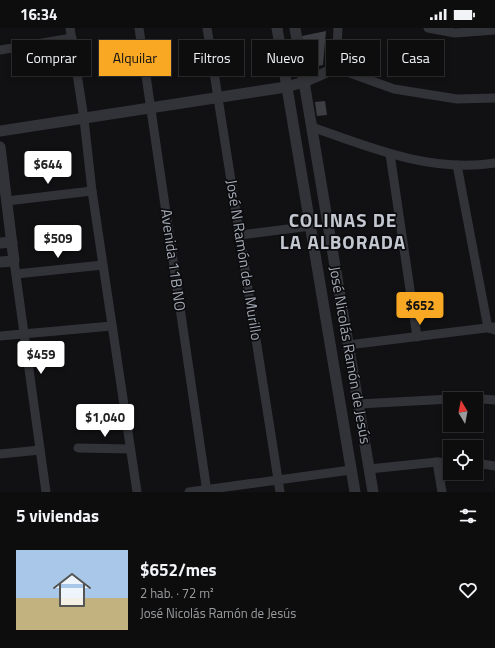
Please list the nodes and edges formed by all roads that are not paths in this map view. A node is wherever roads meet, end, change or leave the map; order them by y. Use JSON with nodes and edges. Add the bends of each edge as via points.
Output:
{"nodes":[{"id":1,"x":70,"y":28,"type":"edge"},
{"id":2,"x":139,"y":28,"type":"edge"},
{"id":3,"x":207,"y":28,"type":"edge"},
{"id":4,"x":277,"y":28,"type":"edge"},
{"id":5,"x":295,"y":28,"type":"edge"},
{"id":6,"x":338,"y":28,"type":"edge"},
{"id":7,"x":428,"y":28,"type":"edge"},
{"id":8,"x":495,"y":30,"type":"edge"},
{"id":9,"x":72,"y":38,"type":"junction"},
{"id":10,"x":337,"y":40,"type":"edge"},
{"id":11,"x":0,"y":50,"type":"edge"},
{"id":12,"x":326,"y":72,"type":"edge"},
{"id":13,"x":358,"y":76,"type":"edge"},
{"id":14,"x":304,"y":82,"type":"junction"},
{"id":15,"x":286,"y":87,"type":"junction"},
{"id":16,"x":495,"y":98,"type":"edge"},
{"id":17,"x":218,"y":99,"type":"junction"},
{"id":18,"x":150,"y":108,"type":"junction"},
{"id":19,"x":84,"y":119,"type":"junction"},
{"id":20,"x":312,"y":127,"type":"junction"},
{"id":21,"x":0,"y":131,"type":"edge"},
{"id":22,"x":0,"y":147,"type":"edge"},
{"id":23,"x":390,"y":154,"type":"junction"},
{"id":24,"x":495,"y":163,"type":"edge"},
{"id":25,"x":457,"y":165,"type":"junction"},
{"id":26,"x":92,"y":191,"type":"junction"},
{"id":27,"x":6,"y":201,"type":"junction"},
{"id":28,"x":311,"y":226,"type":"junction"},
{"id":29,"x":240,"y":235,"type":"junction"},
{"id":30,"x":12,"y":242,"type":"junction"},
{"id":31,"x":0,"y":243,"type":"edge"},
{"id":32,"x":14,"y":261,"type":"junction"},
{"id":33,"x":0,"y":262,"type":"edge"},
{"id":34,"x":103,"y":265,"type":"junction"},
{"id":35,"x":16,"y":274,"type":"junction"},
{"id":36,"x":112,"y":326,"type":"junction"},
{"id":37,"x":493,"y":328,"type":"edge"},
{"id":38,"x":24,"y":334,"type":"junction"},
{"id":39,"x":0,"y":336,"type":"edge"},
{"id":40,"x":417,"y":337,"type":"junction"},
{"id":41,"x":348,"y":345,"type":"junction"},
{"id":42,"x":495,"y":400,"type":"edge"},
{"id":43,"x":358,"y":404,"type":"junction"},
{"id":44,"x":78,"y":448,"type":"dead end"},
{"id":45,"x":130,"y":449,"type":"junction"},
{"id":46,"x":40,"y":450,"type":"junction"},
{"id":47,"x":0,"y":454,"type":"edge"},
{"id":48,"x":437,"y":462,"type":"junction"},
{"id":49,"x":443,"y":462,"type":"edge"},
{"id":50,"x":483,"y":464,"type":"edge"},
{"id":51,"x":495,"y":466,"type":"edge"},
{"id":52,"x":369,"y":469,"type":"junction"},
{"id":53,"x":351,"y":470,"type":"junction"},
{"id":54,"x":278,"y":479,"type":"junction"},
{"id":55,"x":207,"y":491,"type":"edge"},
{"id":56,"x":46,"y":492,"type":"edge"},
{"id":57,"x":137,"y":492,"type":"edge"},
{"id":58,"x":189,"y":492,"type":"edge"},
{"id":59,"x":280,"y":492,"type":"edge"},
{"id":60,"x":355,"y":492,"type":"edge"},
{"id":61,"x":373,"y":492,"type":"edge"},
{"id":62,"x":442,"y":492,"type":"edge"}],
"edges":[{"from":1,"to":9,"type":"street"},
{"from":2,"to":18,"type":"street","name":"Avenida 11B NO"},
{"from":3,"to":17,"type":"street","name":"José N Ramón de J Murillo"},
{"from":4,"to":15,"type":"street","name":"José Nicolás Ramón de Jesús"},
{"from":5,"to":14,"type":"street","name":"José Nicolás Ramón de Jesús"},
{"from":6,"to":10,"type":"street"},
{"from":7,"to":8,"type":"street","via":[[455,33]]},
{"from":9,"to":11,"type":"street"},
{"from":9,"to":19,"type":"street"},
{"from":12,"to":14,"type":"street"},
{"from":13,"to":16,"type":"street","via":[[394,89],[457,99]]},
{"from":14,"to":15,"type":"street"},
{"from":14,"to":20,"type":"street","name":"José Nicolás Ramón de Jesús"},
{"from":15,"to":17,"type":"street"},
{"from":15,"to":28,"type":"street","name":"José Nicolás Ramón de Jesús"},
{"from":17,"to":18,"type":"street"},
{"from":17,"to":29,"type":"street","name":"José N Ramón de J Murillo"},
{"from":18,"to":19,"type":"street"},
{"from":18,"to":55,"type":"street","name":"Avenida 11B NO"},
{"from":19,"to":21,"type":"street"},
{"from":19,"to":26,"type":"street"},
{"from":20,"to":23,"type":"street"},
{"from":20,"to":41,"type":"street","name":"José Nicolás Ramón de Jesús"},
{"from":22,"to":27,"type":"street"},
{"from":23,"to":25,"type":"street","via":[[420,162]]},
{"from":23,"to":40,"type":"street"},
{"from":24,"to":25,"type":"street"},
{"from":25,"to":37,"type":"street"},
{"from":26,"to":27,"type":"street"},
{"from":26,"to":34,"type":"street"},
{"from":27,"to":30,"type":"street"},
{"from":28,"to":29,"type":"street"},
{"from":28,"to":53,"type":"street","name":"José Nicolás Ramón de Jesús"},
{"from":29,"to":54,"type":"street","name":"José N Ramón de J Murillo"},
{"from":30,"to":31,"type":"street"},
{"from":30,"to":32,"type":"street"},
{"from":32,"to":33,"type":"street"},
{"from":32,"to":35,"type":"street"},
{"from":34,"to":35,"type":"street"},
{"from":34,"to":36,"type":"street"},
{"from":35,"to":38,"type":"street"},
{"from":36,"to":38,"type":"street"},
{"from":36,"to":45,"type":"street"},
{"from":37,"to":40,"type":"street"},
{"from":38,"to":39,"type":"street"},
{"from":38,"to":46,"type":"street"},
{"from":40,"to":41,"type":"street"},
{"from":41,"to":43,"type":"street","name":"José Nicolás Ramón de Jesús"},
{"from":42,"to":43,"type":"street","via":[[470,398]]},
{"from":43,"to":52,"type":"street","name":"José Nicolás Ramón de Jesús"},
{"from":44,"to":45,"type":"street"},
{"from":45,"to":57,"type":"street"},
{"from":46,"to":47,"type":"street"},
{"from":46,"to":56,"type":"street"},
{"from":48,"to":49,"type":"street"},
{"from":48,"to":52,"type":"street"},
{"from":48,"to":62,"type":"street"},
{"from":50,"to":51,"type":"street"},
{"from":52,"to":61,"type":"street","name":"José Nicolás Ramón de Jesús"},
{"from":53,"to":54,"type":"street"},
{"from":53,"to":60,"type":"street","name":"José Nicolás Ramón de Jesús"},
{"from":54,"to":55,"type":"street"},
{"from":54,"to":59,"type":"street","name":"José N Ramón de J Murillo"},
{"from":55,"to":58,"type":"street"}]}
